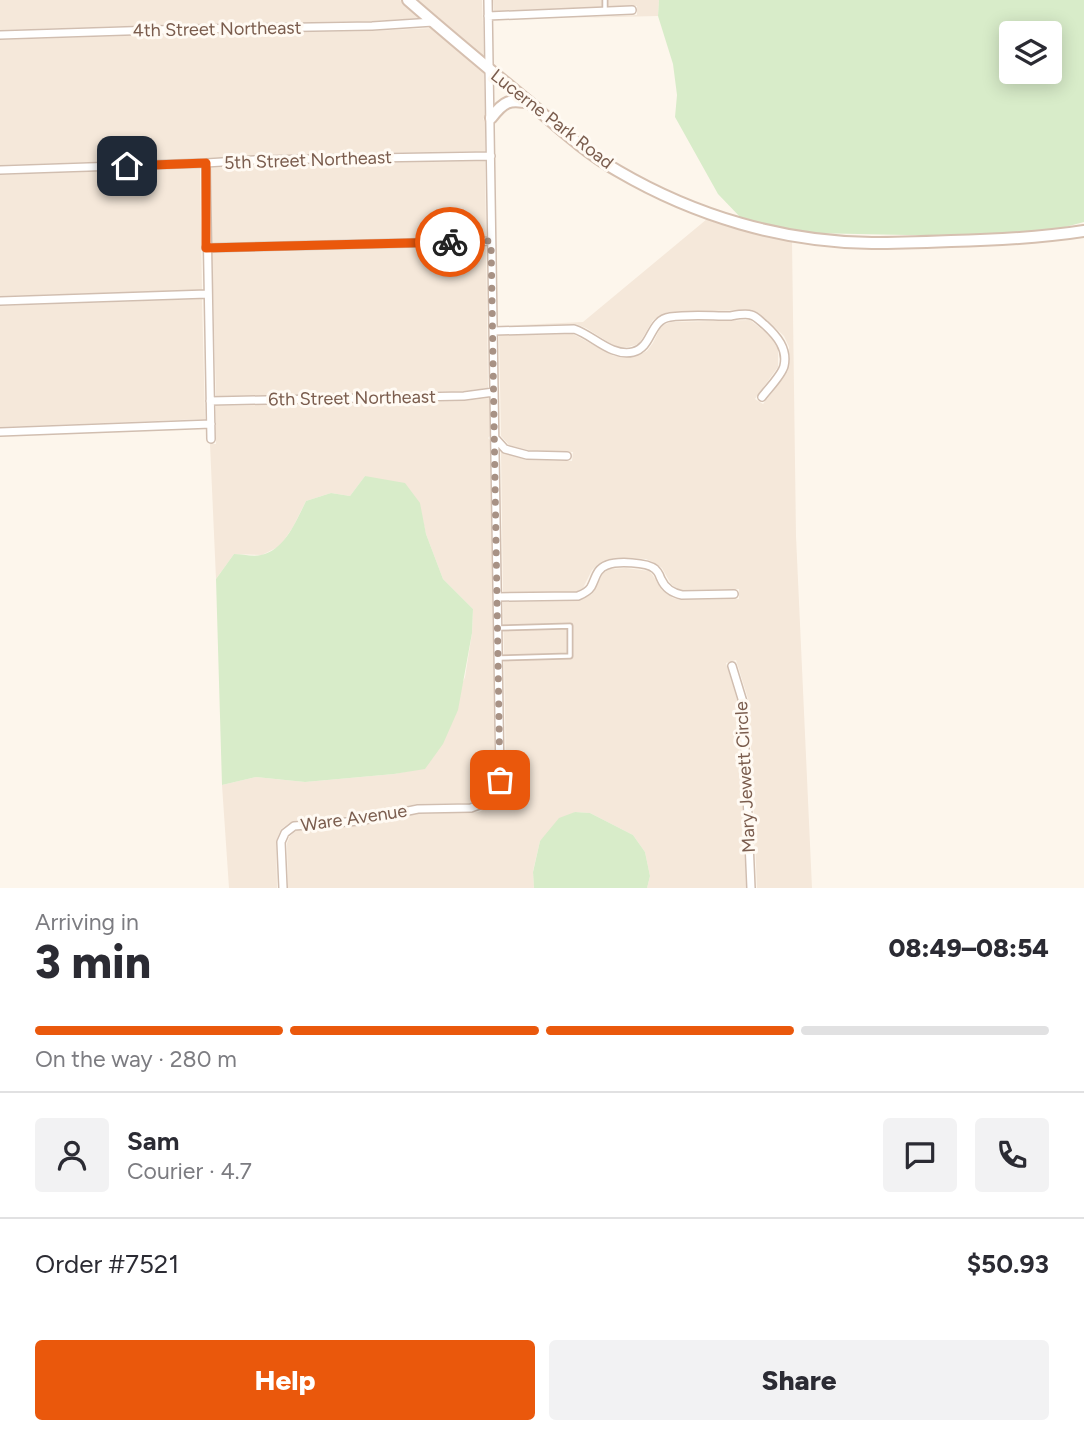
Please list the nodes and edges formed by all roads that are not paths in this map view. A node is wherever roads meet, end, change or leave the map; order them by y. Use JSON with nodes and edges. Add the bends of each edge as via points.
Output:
{"nodes":[{"id":1,"x":408,"y":0,"type":"edge"},
{"id":2,"x":488,"y":0,"type":"edge"},
{"id":3,"x":605,"y":0,"type":"edge"},
{"id":4,"x":632,"y":10,"type":"dead end"},
{"id":5,"x":605,"y":12,"type":"junction"},
{"id":6,"x":488,"y":16,"type":"junction"},
{"id":7,"x":434,"y":22,"type":"junction"},
{"id":8,"x":0,"y":35,"type":"edge"},
{"id":9,"x":489,"y":70,"type":"junction"},
{"id":10,"x":530,"y":103,"type":"junction"},
{"id":11,"x":491,"y":118,"type":"junction"},
{"id":12,"x":491,"y":156,"type":"junction"},
{"id":13,"x":206,"y":163,"type":"junction"},
{"id":14,"x":0,"y":170,"type":"edge"},
{"id":15,"x":1084,"y":231,"type":"edge"},
{"id":16,"x":491,"y":241,"type":"junction"},
{"id":17,"x":206,"y":248,"type":"junction"},
{"id":18,"x":207,"y":294,"type":"junction"},
{"id":19,"x":0,"y":301,"type":"edge"},
{"id":20,"x":494,"y":331,"type":"junction"},
{"id":21,"x":494,"y":393,"type":"junction"},
{"id":22,"x":762,"y":397,"type":"dead end"},
{"id":23,"x":210,"y":401,"type":"junction"},
{"id":24,"x":211,"y":424,"type":"junction"},
{"id":25,"x":0,"y":432,"type":"edge"},
{"id":26,"x":495,"y":438,"type":"junction"},
{"id":27,"x":211,"y":439,"type":"dead end"},
{"id":28,"x":567,"y":456,"type":"dead end"},
{"id":29,"x":734,"y":594,"type":"dead end"},
{"id":30,"x":498,"y":597,"type":"junction"},
{"id":31,"x":499,"y":628,"type":"junction"},
{"id":32,"x":499,"y":658,"type":"junction"},
{"id":33,"x":732,"y":666,"type":"dead end"},
{"id":34,"x":283,"y":888,"type":"edge"},
{"id":35,"x":751,"y":888,"type":"edge"}],
"edges":[{"from":1,"to":7,"type":"main road","name":"Lucerne Park Road"},
{"from":2,"to":6,"type":"street"},
{"from":3,"to":5,"type":"lane"},
{"from":4,"to":5,"type":"street"},
{"from":5,"to":6,"type":"street"},
{"from":6,"to":9,"type":"street"},
{"from":7,"to":8,"type":"street","name":"4th Street Northeast"},
{"from":7,"to":9,"type":"main road","name":"Lucerne Park Road"},
{"from":9,"to":10,"type":"main road","name":"Lucerne Park Road"},
{"from":9,"to":11,"type":"street"},
{"from":10,"to":11,"type":"main road","via":[[509,102]]},
{"from":10,"to":15,"type":"main road","name":"Lucerne Park Road","via":[[585,149],[640,183],[705,213],[772,232],[871,243],[1011,239]]},
{"from":11,"to":12,"type":"street"},
{"from":12,"to":13,"type":"street","name":"5th Street Northeast"},
{"from":12,"to":16,"type":"street"},
{"from":13,"to":14,"type":"street","name":"5th Street Northeast"},
{"from":13,"to":17,"type":"street"},
{"from":16,"to":17,"type":"street"},
{"from":16,"to":20,"type":"street"},
{"from":17,"to":18,"type":"street"},
{"from":18,"to":19,"type":"street"},
{"from":18,"to":23,"type":"street"},
{"from":20,"to":21,"type":"street"},
{"from":20,"to":22,"type":"street","via":[[574,329],[616,351],[628,352],[642,348],[656,324],[670,317],[751,315],[772,331],[783,347],[784,368]]},
{"from":21,"to":23,"type":"street","name":"6th Street Northeast"},
{"from":21,"to":26,"type":"street"},
{"from":23,"to":24,"type":"street"},
{"from":24,"to":25,"type":"street"},
{"from":24,"to":27,"type":"street"},
{"from":26,"to":28,"type":"street","via":[[505,449],[527,455]]},
{"from":26,"to":30,"type":"street"},
{"from":29,"to":30,"type":"street","via":[[674,593],[657,570],[626,563],[600,569],[587,591],[578,596]]},
{"from":30,"to":31,"type":"street"},
{"from":31,"to":32,"type":"street"},
{"from":31,"to":32,"type":"lane","via":[[570,626],[570,656]]},
{"from":32,"to":34,"type":"street","name":"Ware Avenue","via":[[500,780],[494,795],[471,808],[418,809],[359,821],[294,826],[281,842]]},
{"from":33,"to":35,"type":"street","name":"Mary Jewett Circle","via":[[743,702]]}]}
